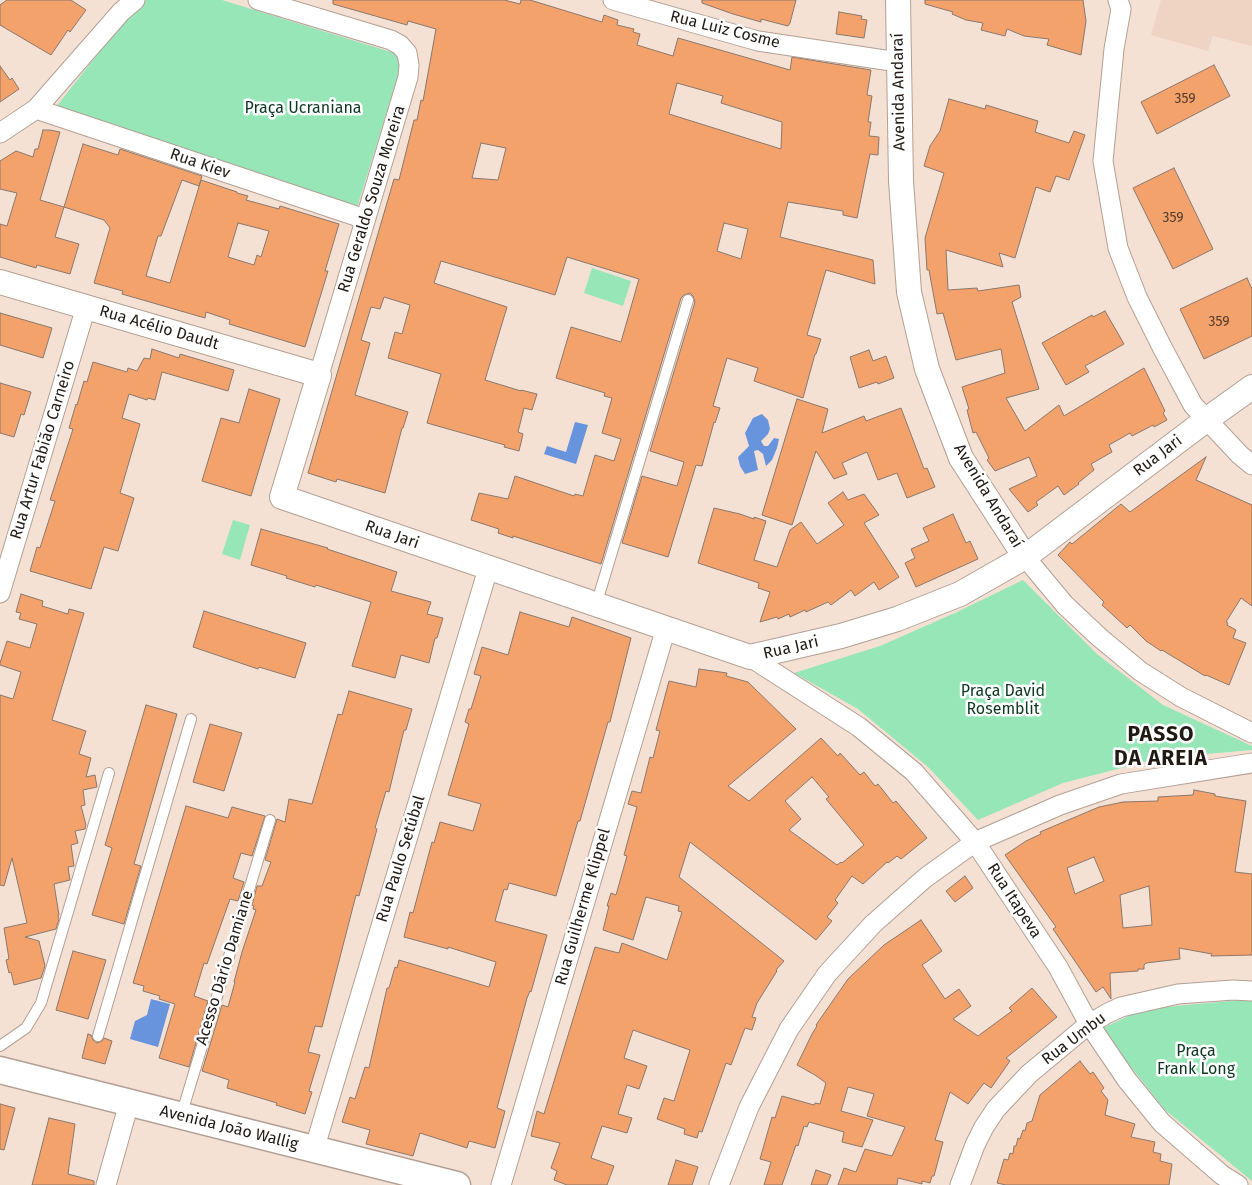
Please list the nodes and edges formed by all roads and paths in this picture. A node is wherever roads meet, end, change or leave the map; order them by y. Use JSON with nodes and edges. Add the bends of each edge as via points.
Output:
{"nodes":[{"id":1,"x":135,"y":0,"type":"edge"},
{"id":2,"x":258,"y":0,"type":"edge"},
{"id":3,"x":613,"y":0,"type":"edge"},
{"id":4,"x":898,"y":0,"type":"edge"},
{"id":5,"x":1118,"y":0,"type":"edge"},
{"id":6,"x":898,"y":62,"type":"junction"},
{"id":7,"x":36,"y":109,"type":"junction"},
{"id":8,"x":0,"y":133,"type":"edge"},
{"id":9,"x":365,"y":220,"type":"junction"},
{"id":10,"x":0,"y":282,"type":"edge"},
{"id":11,"x":688,"y":300,"type":"dead end"},
{"id":12,"x":86,"y":307,"type":"junction"},
{"id":13,"x":319,"y":375,"type":"junction"},
{"id":14,"x":1252,"y":388,"type":"edge"},
{"id":15,"x":1206,"y":420,"type":"junction"},
{"id":16,"x":1252,"y":465,"type":"edge"},
{"id":17,"x":282,"y":497,"type":"joint"},
{"id":18,"x":1025,"y":557,"type":"junction"},
{"id":19,"x":488,"y":569,"type":"junction"},
{"id":20,"x":0,"y":593,"type":"edge"},
{"id":21,"x":596,"y":605,"type":"junction"},
{"id":22,"x":666,"y":628,"type":"junction"},
{"id":23,"x":750,"y":657,"type":"junction"},
{"id":24,"x":191,"y":719,"type":"dead end"},
{"id":25,"x":1252,"y":733,"type":"edge"},
{"id":26,"x":1252,"y":763,"type":"edge"},
{"id":27,"x":109,"y":773,"type":"dead end"},
{"id":28,"x":270,"y":820,"type":"dead end"},
{"id":29,"x":975,"y":842,"type":"junction"},
{"id":30,"x":1252,"y":991,"type":"edge"},
{"id":31,"x":1089,"y":1024,"type":"junction"},
{"id":32,"x":98,"y":1036,"type":"dead end"},
{"id":33,"x":0,"y":1046,"type":"edge"},
{"id":34,"x":0,"y":1070,"type":"edge"},
{"id":35,"x":129,"y":1103,"type":"junction"},
{"id":36,"x":181,"y":1116,"type":"junction"},
{"id":37,"x":314,"y":1150,"type":"junction"},
{"id":38,"x":106,"y":1185,"type":"edge"},
{"id":39,"x":457,"y":1185,"type":"edge"},
{"id":40,"x":501,"y":1185,"type":"edge"},
{"id":41,"x":719,"y":1185,"type":"edge"},
{"id":42,"x":960,"y":1185,"type":"edge"},
{"id":43,"x":1238,"y":1185,"type":"edge"}],
"edges":[{"from":1,"to":7,"type":"street"},
{"from":2,"to":9,"type":"street","name":"Rua Geraldo Souza Moreira","via":[[391,40],[408,53],[408,77]]},
{"from":3,"to":6,"type":"street","name":"Rua Luiz Cosme","via":[[758,41]]},
{"from":4,"to":6,"type":"street","name":"Avenida Andaraí"},
{"from":5,"to":15,"type":"street","via":[[1121,9],[1103,161],[1118,248],[1163,349],[1193,405]]},
{"from":6,"to":18,"type":"street","name":"Avenida Andaraí","via":[[901,180],[909,292],[927,369],[961,458]]},
{"from":7,"to":8,"type":"street"},
{"from":7,"to":9,"type":"street","name":"Rua Kiev"},
{"from":9,"to":13,"type":"street","name":"Rua Geraldo Souza Moreira"},
{"from":10,"to":12,"type":"street","name":"Rua Acélio Daudt"},
{"from":11,"to":21,"type":"lane"},
{"from":12,"to":13,"type":"street","name":"Rua Acélio Daudt"},
{"from":12,"to":20,"type":"street","name":"Rua Artur Fabião Carneiro"},
{"from":13,"to":17,"type":"street","name":"Rua Geraldo Souza Moreira"},
{"from":14,"to":15,"type":"street","name":"Rua Jari"},
{"from":15,"to":16,"type":"street"},
{"from":15,"to":18,"type":"street","name":"Rua Jari"},
{"from":17,"to":19,"type":"street","name":"Rua Jari"},
{"from":18,"to":23,"type":"street","name":"Rua Jari","via":[[960,594],[897,619]]},
{"from":18,"to":25,"type":"street","name":"Avenida Andaraí","via":[[1065,605],[1140,671],[1181,698]]},
{"from":19,"to":21,"type":"street","name":"Rua Jari"},
{"from":19,"to":37,"type":"street","name":"Rua Paulo Setúbal"},
{"from":21,"to":22,"type":"street","name":"Rua Jari"},
{"from":22,"to":23,"type":"street","name":"Rua Jari"},
{"from":22,"to":40,"type":"street","name":"Rua Guilherme Klippel"},
{"from":23,"to":29,"type":"street","name":"Rua Itapeva","via":[[858,727],[914,772]]},
{"from":24,"to":32,"type":"lane"},
{"from":26,"to":29,"type":"street","via":[[1121,784],[1060,805]]},
{"from":27,"to":33,"type":"lane","via":[[41,1003],[26,1028]]},
{"from":28,"to":36,"type":"lane","name":"Acesso Dário Damiane"},
{"from":29,"to":31,"type":"street","name":"Rua Itapeva","via":[[1058,967]]},
{"from":29,"to":41,"type":"street","via":[[925,878],[873,924],[827,974],[789,1028],[749,1107]]},
{"from":30,"to":31,"type":"street","name":"Rua Umbu","via":[[1178,994],[1121,1007]]},
{"from":31,"to":42,"type":"street","name":"Rua Umbu","via":[[1030,1074],[996,1109],[975,1145]]},
{"from":31,"to":43,"type":"street","name":"Rua Itapeva","via":[[1127,1080],[1162,1123]]},
{"from":34,"to":35,"type":"main road","name":"Avenida João Wallig","via":[[83,1087]]},
{"from":35,"to":36,"type":"main road","name":"Avenida João Wallig"},
{"from":35,"to":38,"type":"street"},
{"from":36,"to":37,"type":"main road","name":"Avenida João Wallig"},
{"from":37,"to":39,"type":"main road","name":"Avenida João Wallig"}]}
